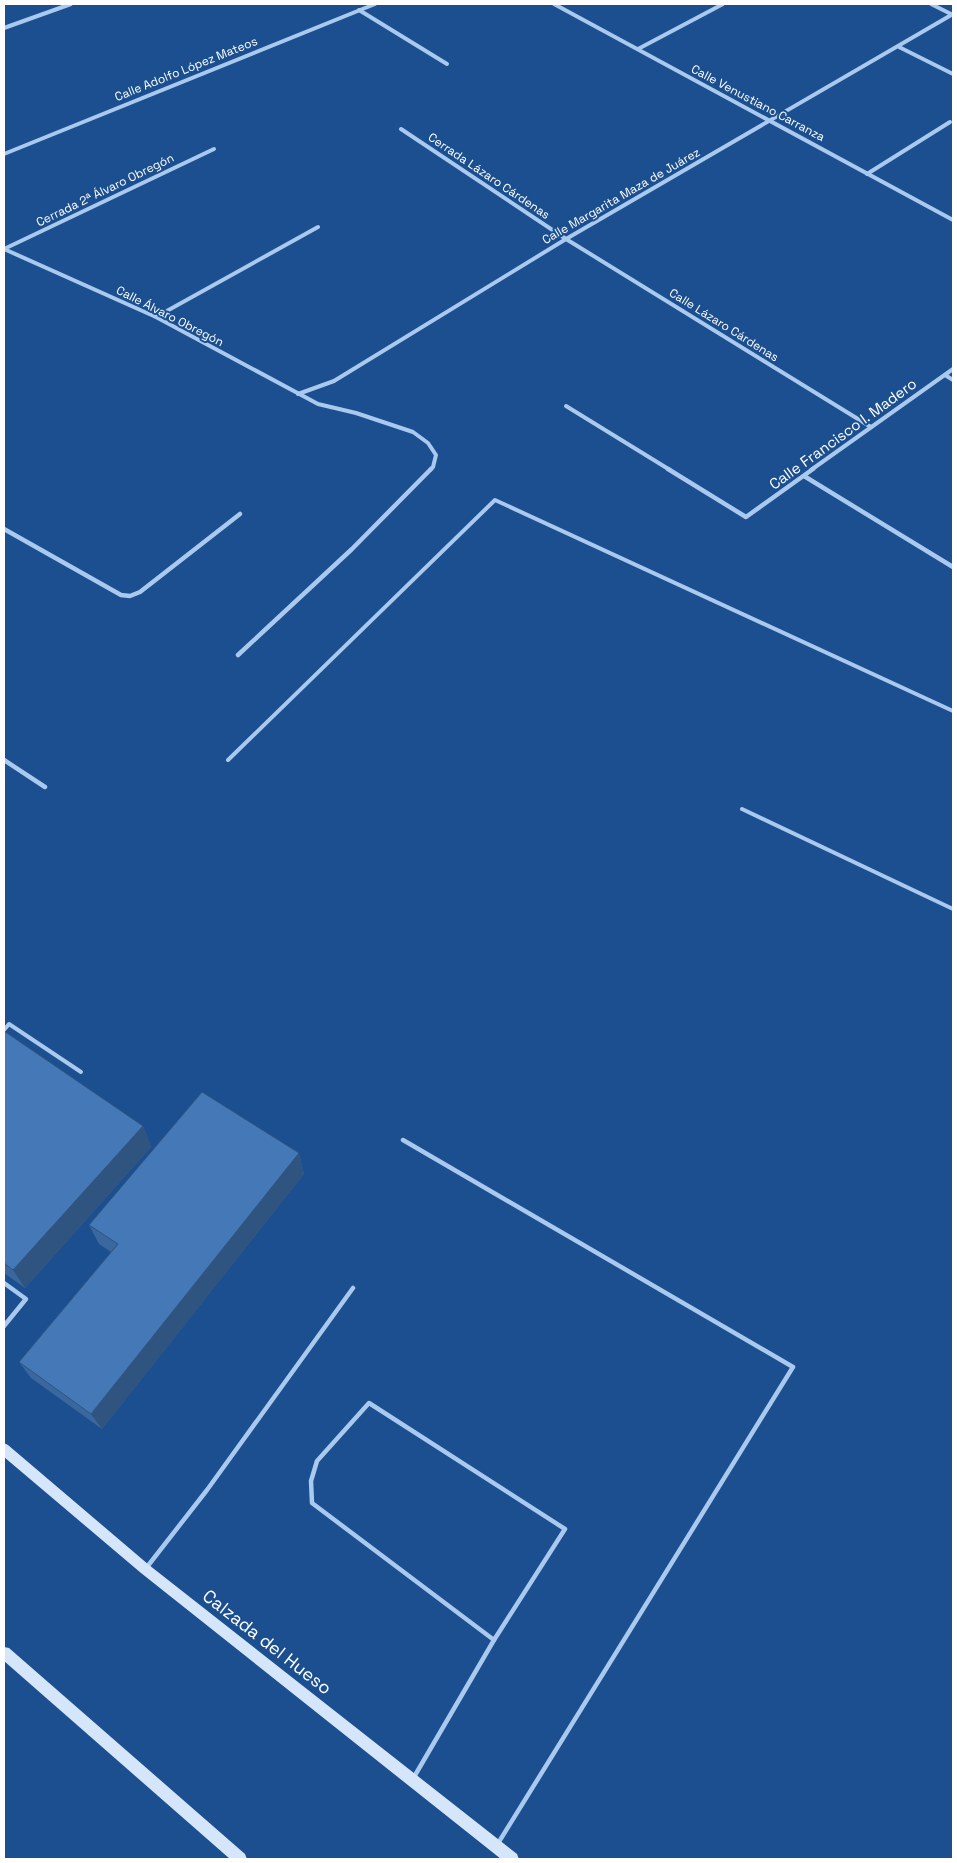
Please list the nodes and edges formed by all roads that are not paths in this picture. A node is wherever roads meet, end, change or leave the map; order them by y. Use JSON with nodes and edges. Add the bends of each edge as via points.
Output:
{"nodes":[{"id":1,"x":70,"y":4,"type":"edge"},
{"id":2,"x":375,"y":4,"type":"edge"},
{"id":3,"x":554,"y":4,"type":"edge"},
{"id":4,"x":723,"y":4,"type":"edge"},
{"id":5,"x":931,"y":4,"type":"edge"},
{"id":6,"x":359,"y":10,"type":"junction"},
{"id":7,"x":953,"y":14,"type":"edge"},
{"id":8,"x":4,"y":28,"type":"edge"},
{"id":9,"x":900,"y":47,"type":"junction"},
{"id":10,"x":638,"y":49,"type":"junction"},
{"id":11,"x":447,"y":64,"type":"dead end"},
{"id":12,"x":953,"y":74,"type":"edge"},
{"id":13,"x":771,"y":121,"type":"junction"},
{"id":14,"x":950,"y":122,"type":"dead end"},
{"id":15,"x":401,"y":129,"type":"dead end"},
{"id":16,"x":214,"y":149,"type":"dead end"},
{"id":17,"x":4,"y":154,"type":"edge"},
{"id":18,"x":868,"y":174,"type":"junction"},
{"id":19,"x":953,"y":220,"type":"edge"},
{"id":20,"x":318,"y":227,"type":"dead end"},
{"id":21,"x":566,"y":239,"type":"junction"},
{"id":22,"x":4,"y":249,"type":"edge"},
{"id":23,"x":156,"y":317,"type":"junction"},
{"id":24,"x":953,"y":370,"type":"edge"},
{"id":25,"x":945,"y":375,"type":"junction"},
{"id":26,"x":953,"y":380,"type":"edge"},
{"id":27,"x":298,"y":394,"type":"junction"},
{"id":28,"x":566,"y":406,"type":"dead end"},
{"id":29,"x":871,"y":427,"type":"junction"},
{"id":30,"x":804,"y":476,"type":"junction"},
{"id":31,"x":240,"y":514,"type":"dead end"},
{"id":32,"x":4,"y":529,"type":"edge"},
{"id":33,"x":953,"y":567,"type":"edge"},
{"id":34,"x":238,"y":655,"type":"dead end"},
{"id":35,"x":953,"y":711,"type":"edge"},
{"id":36,"x":4,"y":760,"type":"edge"},
{"id":37,"x":228,"y":760,"type":"dead end"},
{"id":38,"x":45,"y":787,"type":"dead end"},
{"id":39,"x":742,"y":809,"type":"dead end"},
{"id":40,"x":953,"y":909,"type":"edge"},
{"id":41,"x":4,"y":1030,"type":"edge"},
{"id":42,"x":81,"y":1072,"type":"dead end"},
{"id":43,"x":403,"y":1140,"type":"dead end"},
{"id":44,"x":4,"y":1283,"type":"edge"},
{"id":45,"x":354,"y":1288,"type":"dead end"},
{"id":46,"x":4,"y":1326,"type":"edge"},
{"id":47,"x":4,"y":1449,"type":"edge"},
{"id":48,"x":145,"y":1569,"type":"junction"},
{"id":49,"x":494,"y":1640,"type":"junction"},
{"id":50,"x":4,"y":1653,"type":"edge"},
{"id":51,"x":412,"y":1781,"type":"junction"},
{"id":52,"x":496,"y":1847,"type":"junction"},
{"id":53,"x":240,"y":1859,"type":"edge"},
{"id":54,"x":512,"y":1859,"type":"edge"}],
"edges":[{"from":1,"to":8,"type":"street"},
{"from":2,"to":6,"type":"street","name":"Calle Adolfo López Mateos"},
{"from":3,"to":10,"type":"street","name":"Calle Venustiano Carranza"},
{"from":4,"to":10,"type":"street"},
{"from":5,"to":7,"type":"street"},
{"from":6,"to":11,"type":"street"},
{"from":6,"to":17,"type":"street","name":"Calle Adolfo López Mateos"},
{"from":7,"to":9,"type":"street","name":"Calle Margarita Maza de Juárez"},
{"from":9,"to":12,"type":"street"},
{"from":9,"to":13,"type":"street","name":"Calle Margarita Maza de Juárez"},
{"from":10,"to":13,"type":"street","name":"Calle Venustiano Carranza"},
{"from":13,"to":18,"type":"street","name":"Calle Venustiano Carranza"},
{"from":13,"to":21,"type":"street","name":"Calle Margarita Maza de Juárez"},
{"from":14,"to":18,"type":"street"},
{"from":15,"to":21,"type":"street","name":"Cerrada Lázaro Cárdenas"},
{"from":16,"to":22,"type":"street","name":"Cerrada 2ª Álvaro Obregón"},
{"from":18,"to":19,"type":"street","name":"Calle Venustiano Carranza"},
{"from":20,"to":23,"type":"street"},
{"from":21,"to":27,"type":"street","name":"Calle Margarita Maza de Juárez","via":[[334,380]]},
{"from":21,"to":29,"type":"street","name":"Calle Lázaro Cárdenas"},
{"from":22,"to":23,"type":"street","name":"Calle Álvaro Obregón"},
{"from":23,"to":27,"type":"street","name":"Calle Álvaro Obregón"},
{"from":24,"to":25,"type":"street","name":"Calle Francisco I. Madero"},
{"from":25,"to":26,"type":"street"},
{"from":25,"to":29,"type":"street","name":"Calle Francisco I. Madero"},
{"from":27,"to":34,"type":"street","name":"Calle Álvaro Obregón","via":[[318,404],[413,432],[428,443],[436,455],[433,467],[352,549]]},
{"from":28,"to":30,"type":"street","name":"Calle Francisco I. Madero","via":[[746,517]]},
{"from":29,"to":30,"type":"street","name":"Calle Francisco I. Madero"},
{"from":30,"to":33,"type":"street"},
{"from":31,"to":32,"type":"street","via":[[140,592],[130,596],[121,595]]},
{"from":35,"to":37,"type":"lane","via":[[495,500]]},
{"from":36,"to":38,"type":"street"},
{"from":39,"to":40,"type":"lane"},
{"from":41,"to":42,"type":"lane","via":[[9,1024]]},
{"from":43,"to":52,"type":"lane","via":[[794,1368]]},
{"from":44,"to":46,"type":"lane","via":[[26,1299]]},
{"from":45,"to":48,"type":"lane","via":[[207,1490]]},
{"from":47,"to":48,"type":"main road","name":"Calzada del Hueso"},
{"from":48,"to":51,"type":"main road","name":"Calzada del Hueso"},
{"from":49,"to":49,"type":"lane","via":[[565,1529],[369,1403],[317,1461],[311,1481],[312,1503]]},
{"from":49,"to":51,"type":"lane"},
{"from":50,"to":53,"type":"main road"},
{"from":51,"to":52,"type":"main road","name":"Calzada del Hueso"},
{"from":52,"to":54,"type":"main road","name":"Calzada del Hueso"}]}
